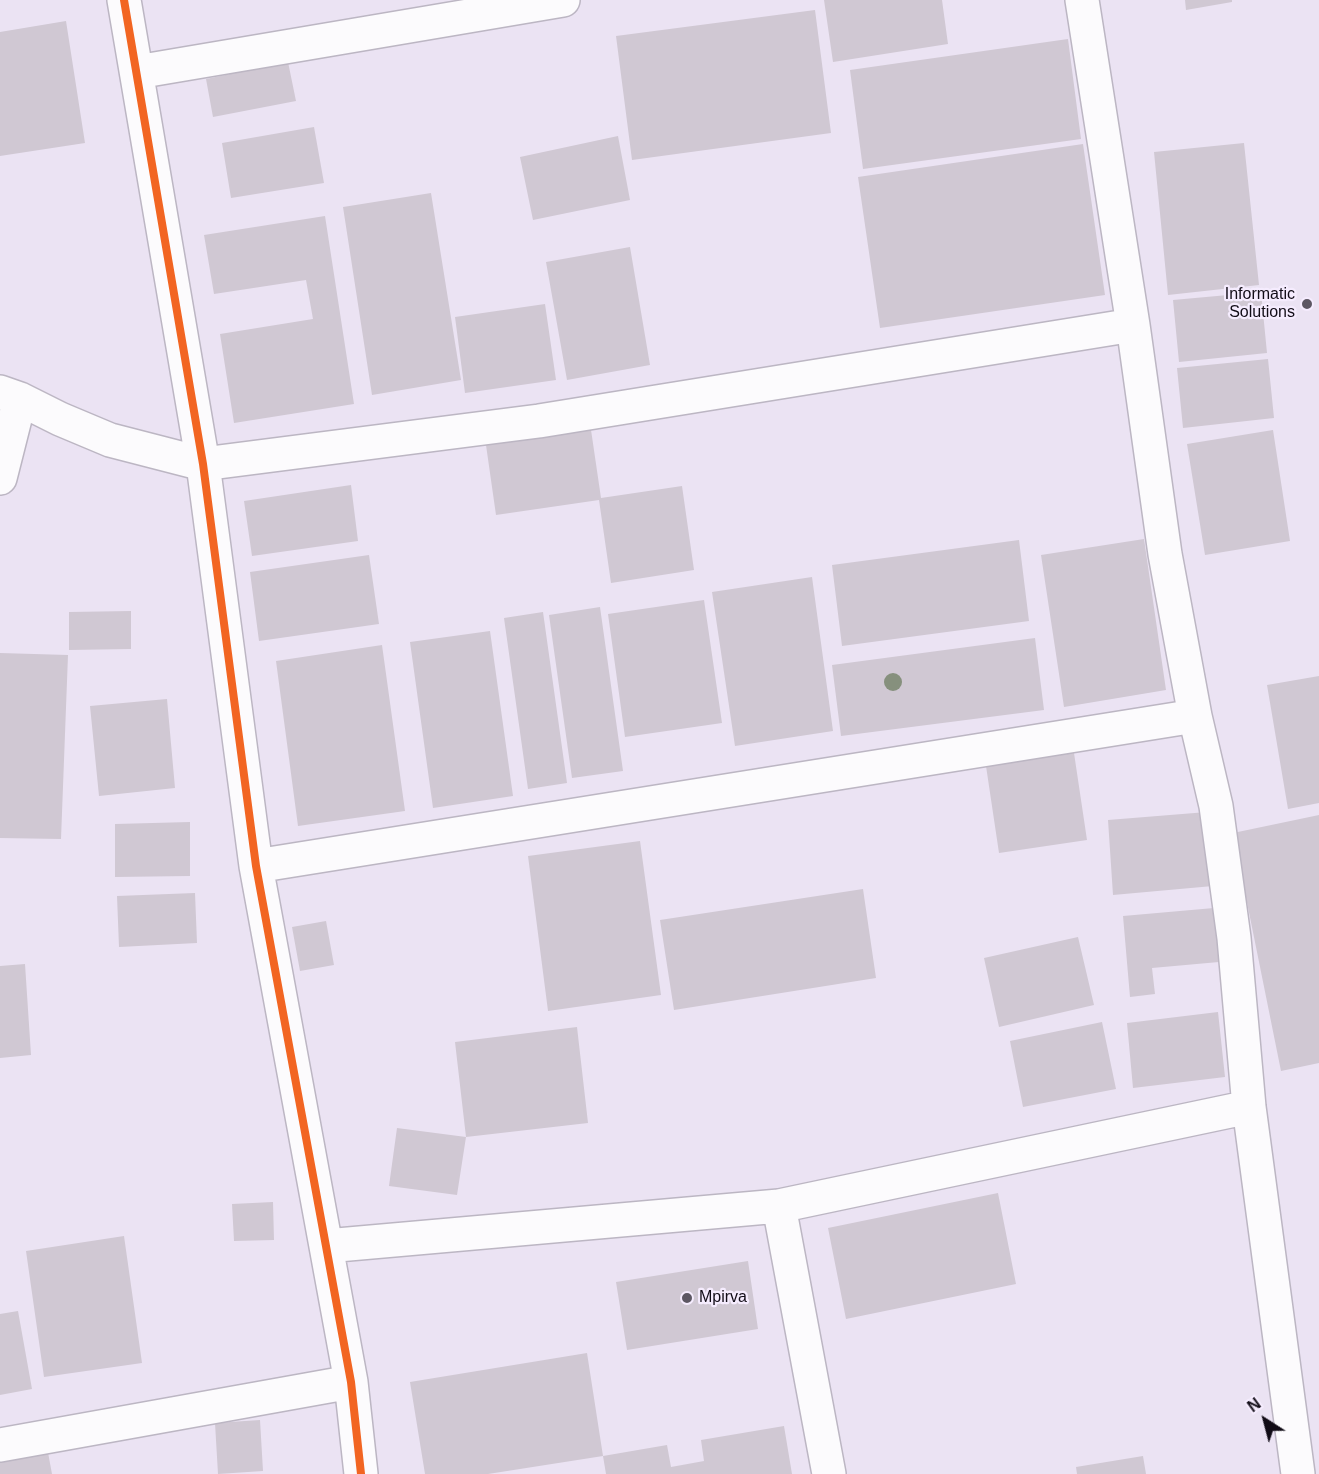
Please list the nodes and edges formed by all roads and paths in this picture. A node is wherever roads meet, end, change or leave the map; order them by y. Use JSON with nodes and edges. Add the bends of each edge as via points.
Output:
{"nodes":[{"id":1,"x":124,"y":0,"type":"edge"},
{"id":2,"x":562,"y":0,"type":"edge"},
{"id":3,"x":1082,"y":0,"type":"edge"},
{"id":4,"x":137,"y":72,"type":"junction"},
{"id":5,"x":1133,"y":325,"type":"junction"},
{"id":6,"x":10,"y":396,"type":"edge"},
{"id":7,"x":203,"y":464,"type":"junction"},
{"id":8,"x":0,"y":478,"type":"edge"},
{"id":9,"x":1195,"y":716,"type":"junction"},
{"id":10,"x":256,"y":866,"type":"junction"},
{"id":11,"x":1249,"y":1107,"type":"junction"},
{"id":12,"x":779,"y":1206,"type":"junction"},
{"id":13,"x":326,"y":1246,"type":"junction"},
{"id":14,"x":351,"y":1382,"type":"junction"},
{"id":15,"x":0,"y":1445,"type":"edge"},
{"id":16,"x":361,"y":1474,"type":"edge"},
{"id":17,"x":829,"y":1474,"type":"edge"},
{"id":18,"x":1298,"y":1474,"type":"edge"}],
"edges":[{"from":1,"to":4,"type":"street"},
{"from":2,"to":4,"type":"street"},
{"from":3,"to":5,"type":"street"},
{"from":4,"to":7,"type":"street"},
{"from":5,"to":7,"type":"street","via":[[539,421]]},
{"from":5,"to":9,"type":"street","via":[[1165,554]]},
{"from":6,"to":7,"type":"street","via":[[110,440]]},
{"from":6,"to":8,"type":"street"},
{"from":7,"to":10,"type":"street"},
{"from":9,"to":10,"type":"street"},
{"from":9,"to":11,"type":"street","via":[[1216,806]]},
{"from":10,"to":13,"type":"street"},
{"from":11,"to":12,"type":"street"},
{"from":11,"to":18,"type":"street"},
{"from":12,"to":13,"type":"street"},
{"from":12,"to":17,"type":"street"},
{"from":13,"to":14,"type":"street"},
{"from":14,"to":15,"type":"street"},
{"from":14,"to":16,"type":"street"}]}
